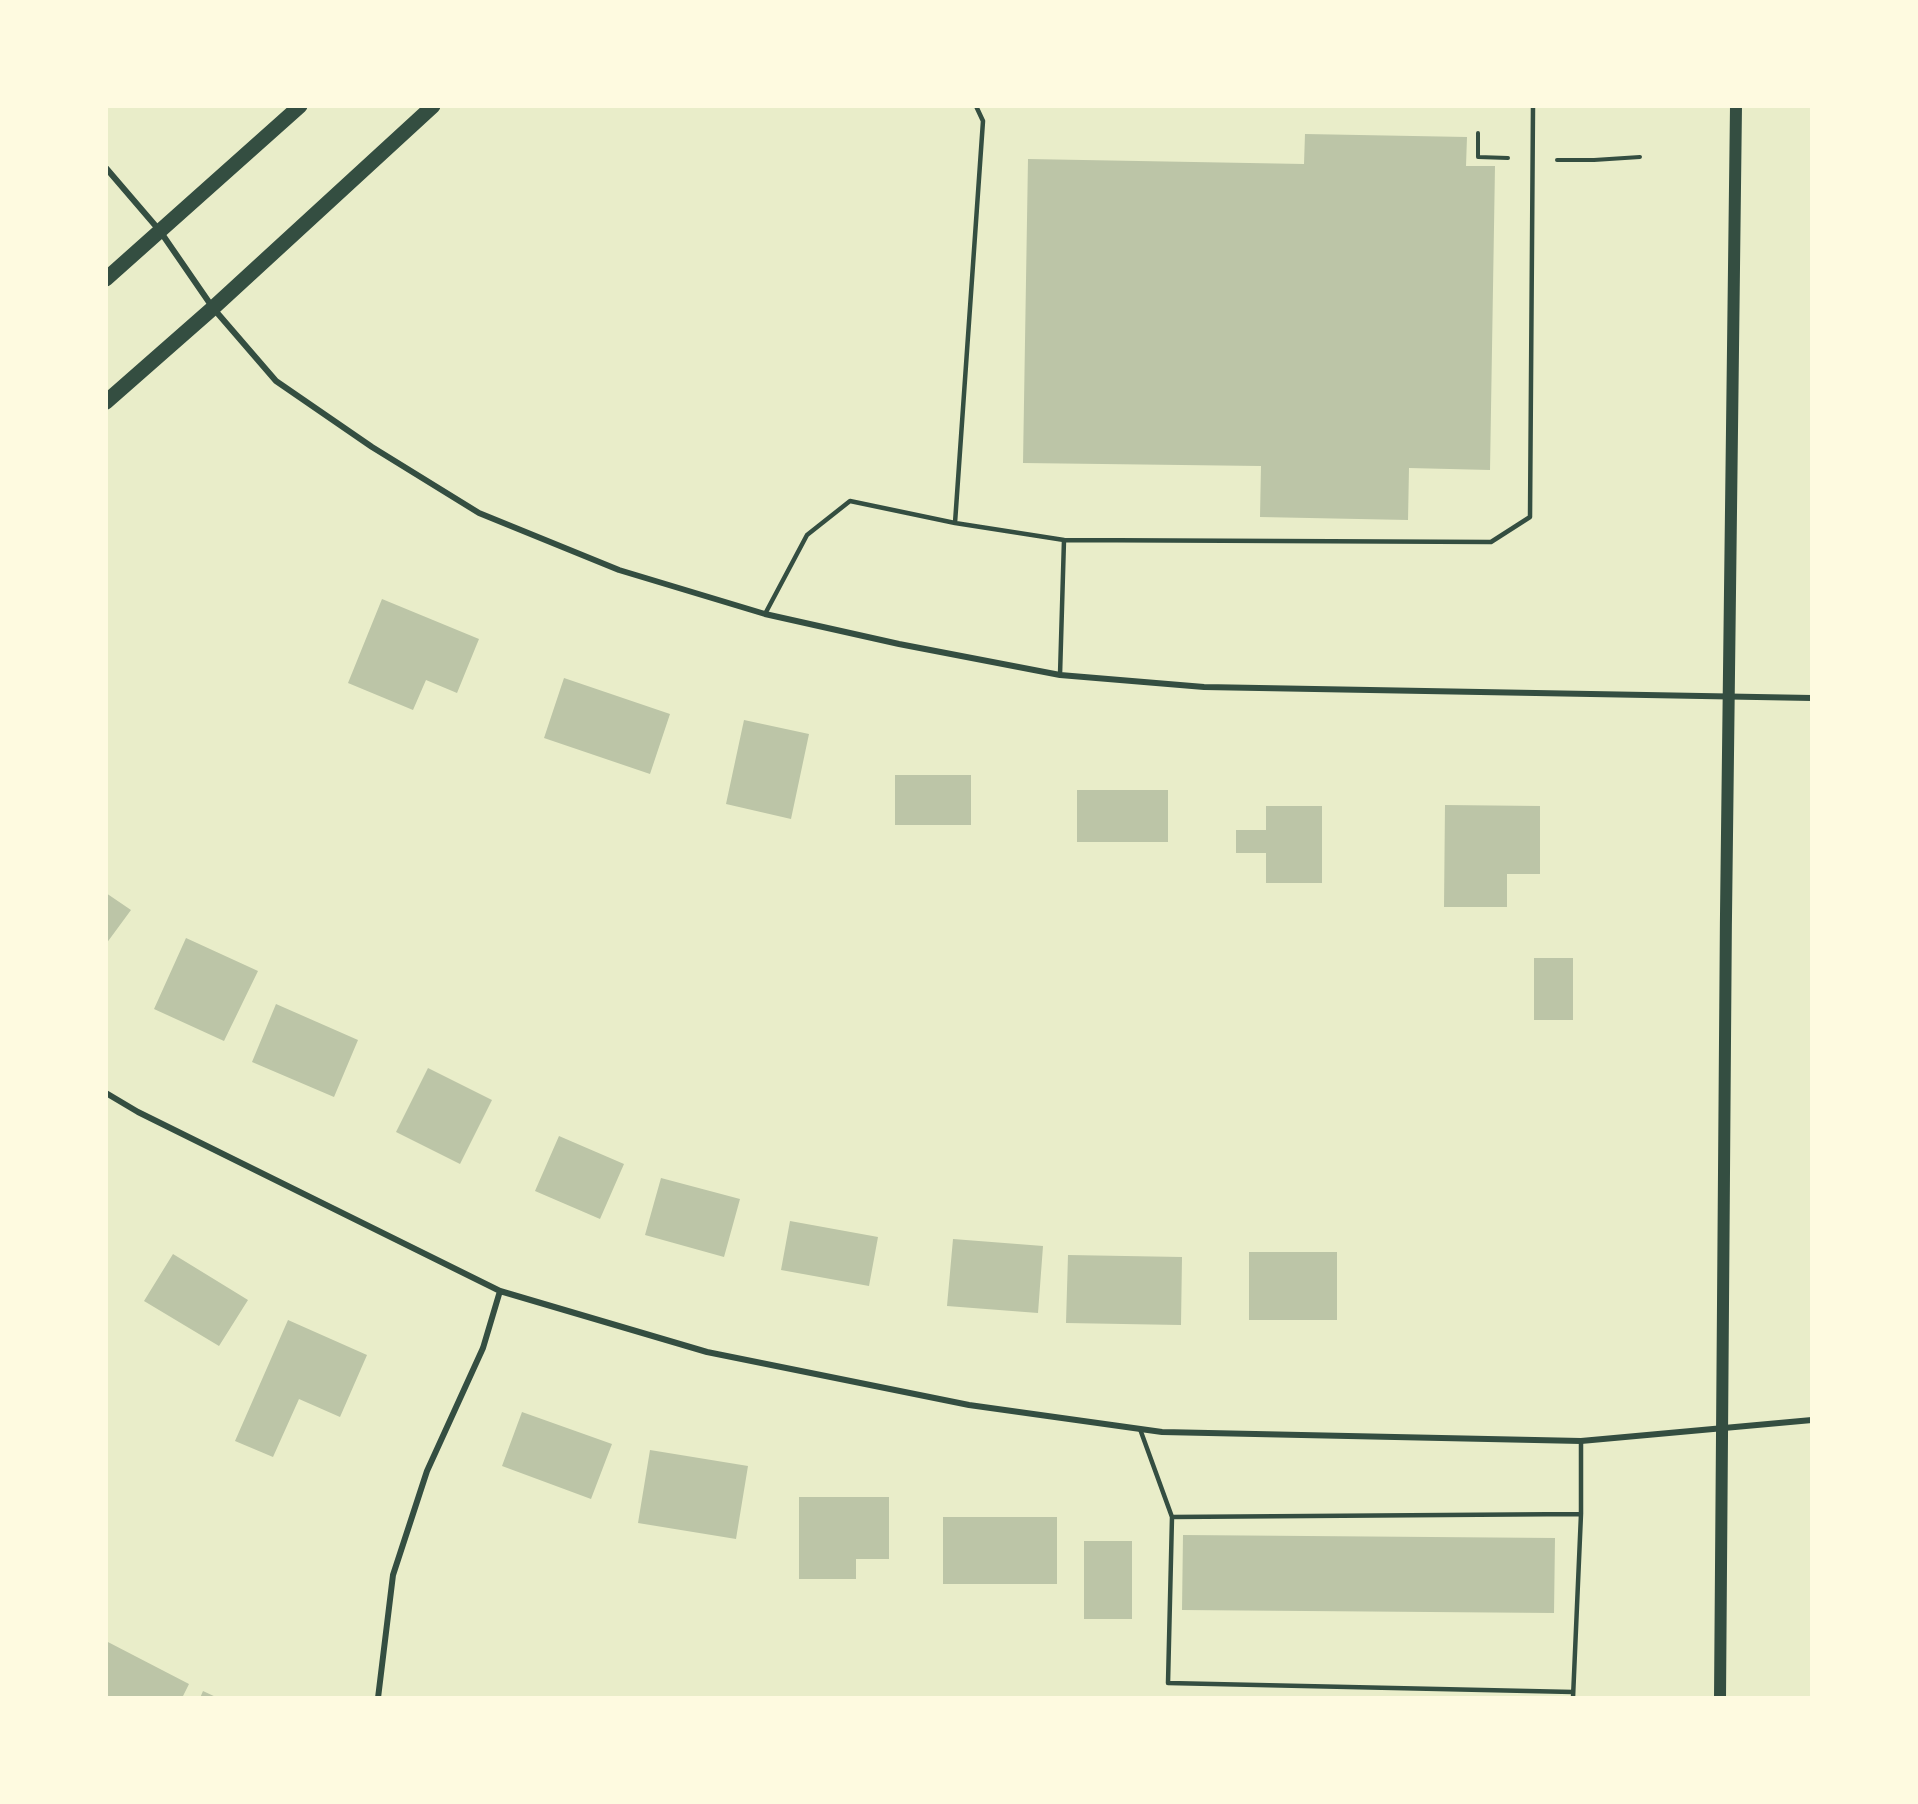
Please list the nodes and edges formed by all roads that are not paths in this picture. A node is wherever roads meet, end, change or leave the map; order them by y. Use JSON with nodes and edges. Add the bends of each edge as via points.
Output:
{"nodes":[{"id":1,"x":300,"y":106,"type":"edge"},
{"id":2,"x":433,"y":106,"type":"edge"},
{"id":3,"x":976,"y":106,"type":"edge"},
{"id":4,"x":1533,"y":106,"type":"edge"},
{"id":5,"x":1736,"y":106,"type":"edge"},
{"id":6,"x":106,"y":168,"type":"edge"},
{"id":7,"x":160,"y":231,"type":"junction"},
{"id":8,"x":106,"y":279,"type":"edge"},
{"id":9,"x":213,"y":308,"type":"junction"},
{"id":10,"x":106,"y":402,"type":"edge"},
{"id":11,"x":955,"y":523,"type":"junction"},
{"id":12,"x":1064,"y":540,"type":"junction"},
{"id":13,"x":765,"y":614,"type":"junction"},
{"id":14,"x":1060,"y":675,"type":"junction"},
{"id":15,"x":1728,"y":697,"type":"junction"},
{"id":16,"x":1812,"y":698,"type":"edge"},
{"id":17,"x":106,"y":1093,"type":"edge"},
{"id":18,"x":500,"y":1291,"type":"junction"},
{"id":19,"x":1812,"y":1420,"type":"edge"},
{"id":20,"x":1721,"y":1428,"type":"junction"},
{"id":21,"x":1140,"y":1429,"type":"junction"},
{"id":22,"x":1581,"y":1441,"type":"junction"},
{"id":23,"x":1581,"y":1514,"type":"junction"},
{"id":24,"x":1172,"y":1517,"type":"junction"},
{"id":25,"x":1573,"y":1695,"type":"edge"},
{"id":26,"x":378,"y":1698,"type":"edge"},
{"id":27,"x":1720,"y":1698,"type":"edge"}],
"edges":[{"from":1,"to":7,"type":"main road"},
{"from":2,"to":9,"type":"main road"},
{"from":3,"to":11,"type":"lane","via":[[983,121]]},
{"from":4,"to":12,"type":"lane","via":[[1530,518],[1491,542]]},
{"from":5,"to":15,"type":"main road"},
{"from":6,"to":7,"type":"street"},
{"from":7,"to":8,"type":"main road"},
{"from":7,"to":9,"type":"street"},
{"from":9,"to":10,"type":"main road"},
{"from":9,"to":13,"type":"street","via":[[276,381],[479,513],[619,570]]},
{"from":11,"to":12,"type":"lane"},
{"from":11,"to":13,"type":"lane","via":[[850,501],[807,535]]},
{"from":12,"to":14,"type":"lane"},
{"from":13,"to":14,"type":"street"},
{"from":14,"to":15,"type":"street","via":[[1204,687]]},
{"from":15,"to":16,"type":"street"},
{"from":15,"to":20,"type":"main road"},
{"from":17,"to":18,"type":"street"},
{"from":18,"to":21,"type":"street","via":[[707,1352],[969,1405]]},
{"from":18,"to":26,"type":"street","via":[[483,1348],[427,1471],[393,1575]]},
{"from":19,"to":20,"type":"street"},
{"from":20,"to":22,"type":"street"},
{"from":20,"to":27,"type":"main road"},
{"from":21,"to":22,"type":"street"},
{"from":21,"to":24,"type":"lane"},
{"from":22,"to":23,"type":"lane"},
{"from":23,"to":24,"type":"lane"},
{"from":23,"to":25,"type":"lane"},
{"from":24,"to":25,"type":"lane","via":[[1168,1683]]}]}
